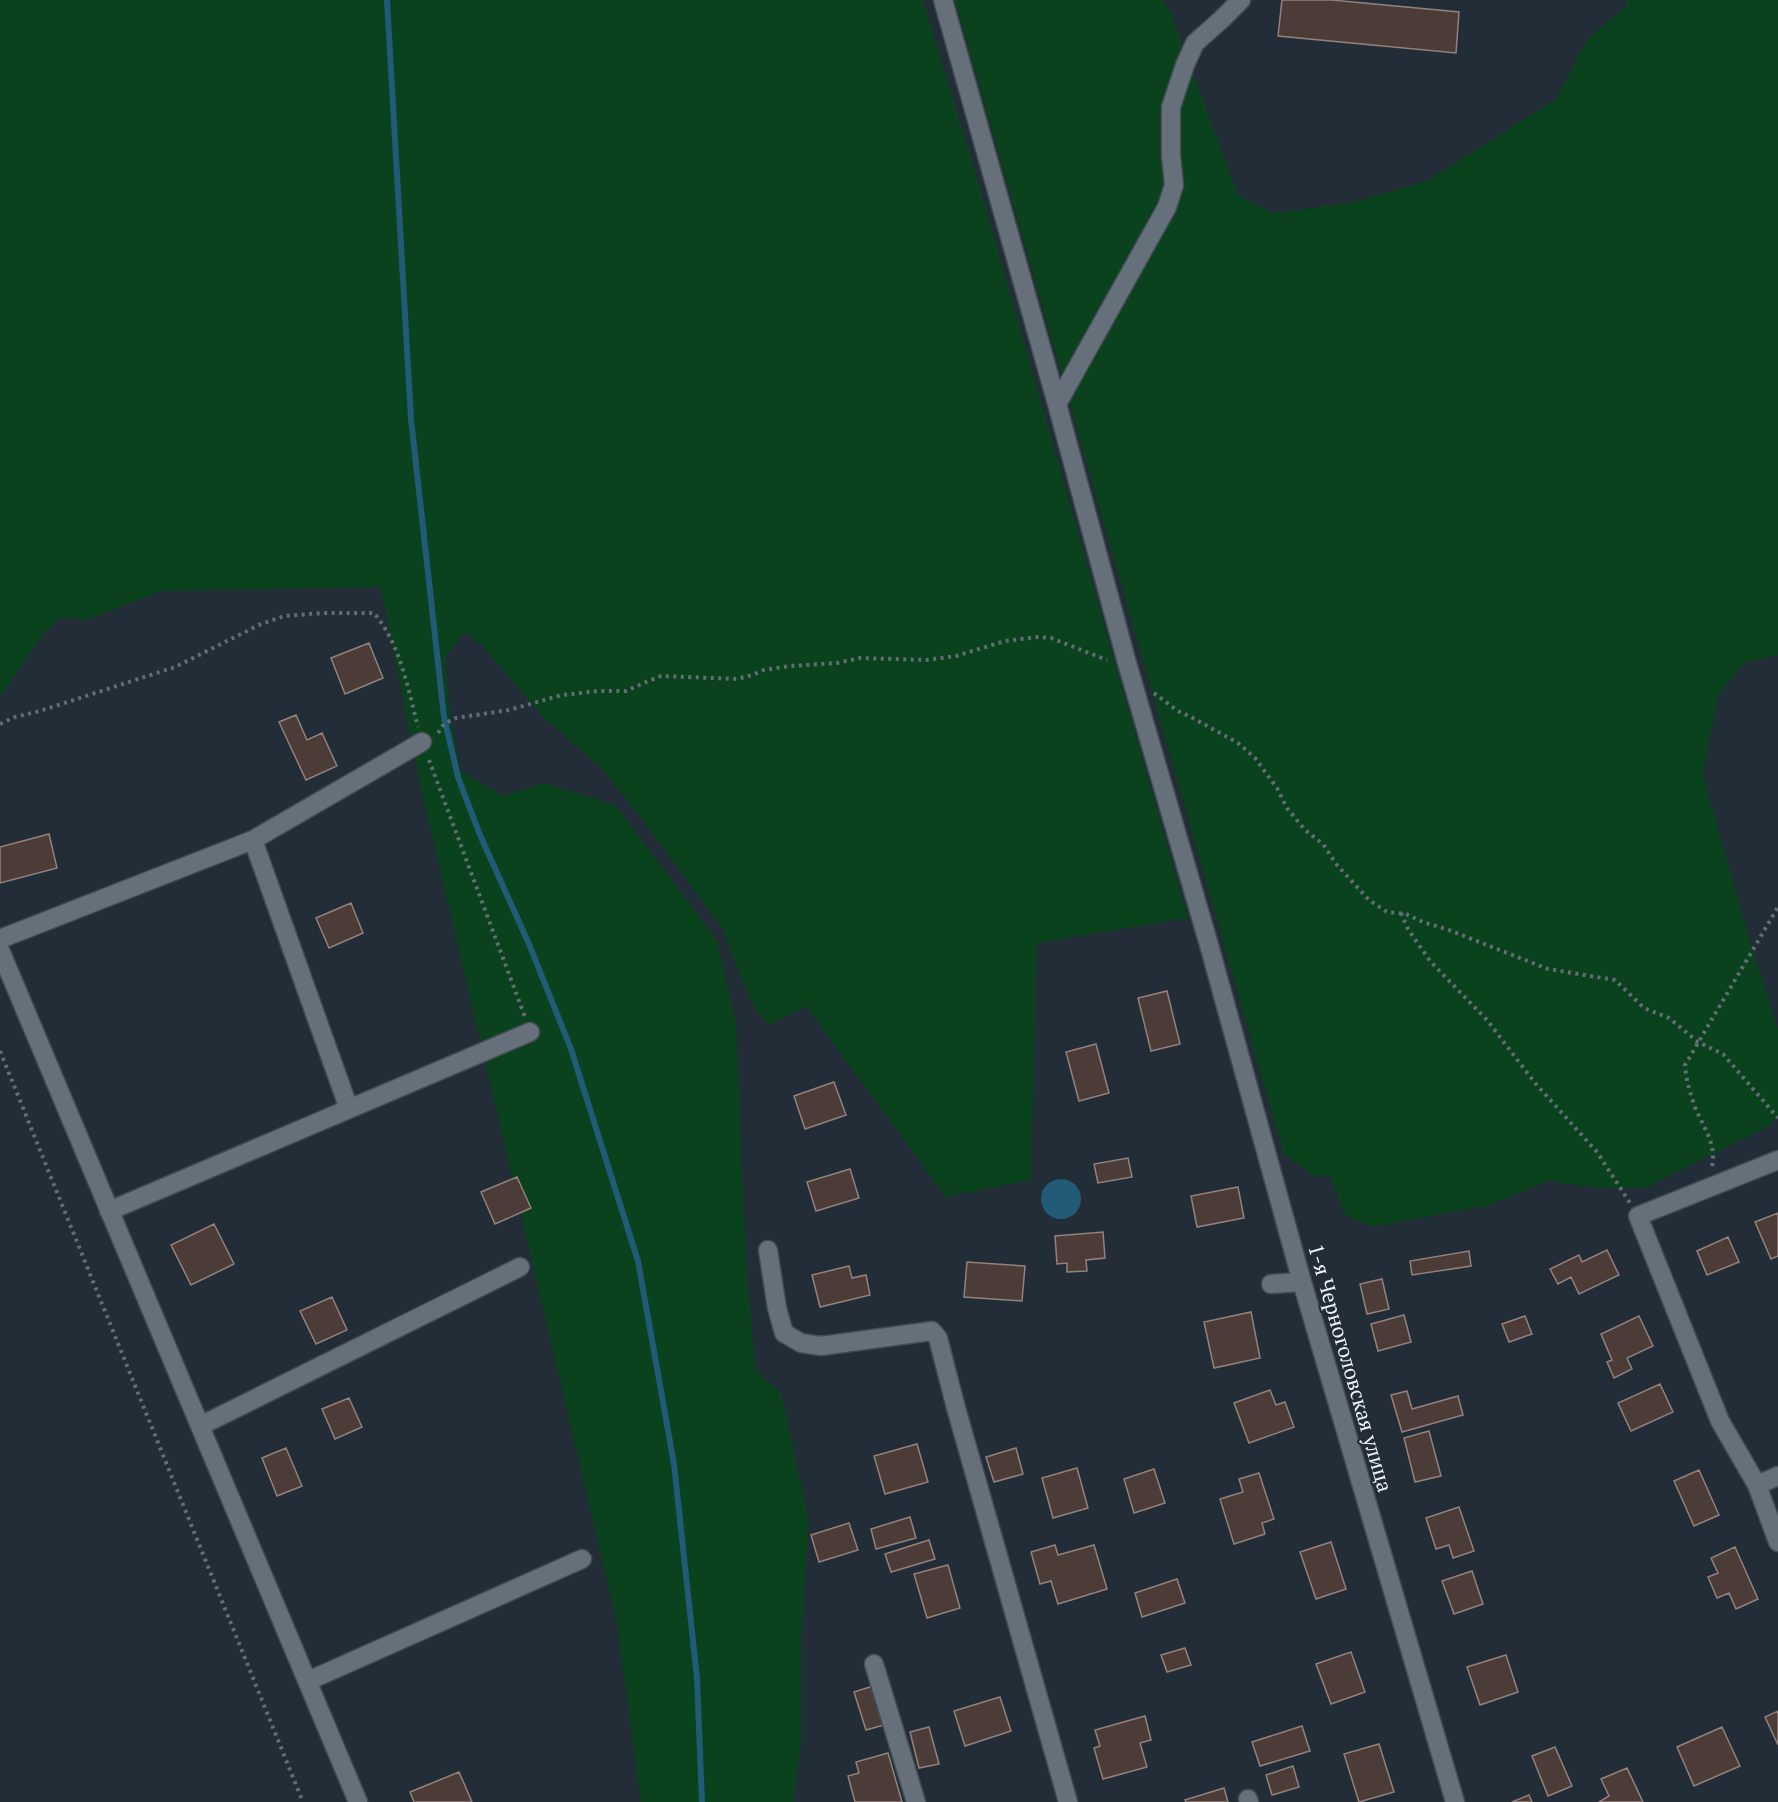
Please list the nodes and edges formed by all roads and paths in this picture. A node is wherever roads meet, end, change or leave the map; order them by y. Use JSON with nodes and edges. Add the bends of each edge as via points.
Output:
{"nodes":[{"id":1,"x":943,"y":0,"type":"edge"},
{"id":2,"x":1241,"y":0,"type":"edge"},
{"id":3,"x":1057,"y":404,"type":"junction"},
{"id":4,"x":1126,"y":663,"type":"junction"},
{"id":5,"x":1150,"y":691,"type":"dead end"},
{"id":6,"x":0,"y":724,"type":"edge"},
{"id":7,"x":422,"y":742,"type":"junction"},
{"id":8,"x":253,"y":840,"type":"junction"},
{"id":9,"x":1778,"y":907,"type":"edge"},
{"id":10,"x":1401,"y":913,"type":"junction"},
{"id":11,"x":0,"y":939,"type":"edge"},
{"id":12,"x":0,"y":950,"type":"edge"},
{"id":13,"x":530,"y":1032,"type":"joint"},
{"id":14,"x":1698,"y":1042,"type":"junction"},
{"id":15,"x":0,"y":1051,"type":"edge"},
{"id":16,"x":349,"y":1108,"type":"junction"},
{"id":17,"x":1778,"y":1118,"type":"edge"},
{"id":18,"x":1778,"y":1160,"type":"edge"},
{"id":19,"x":1705,"y":1190,"type":"junction"},
{"id":20,"x":109,"y":1211,"type":"junction"},
{"id":21,"x":1638,"y":1216,"type":"junction"},
{"id":22,"x":768,"y":1250,"type":"dead end"},
{"id":23,"x":520,"y":1267,"type":"dead end"},
{"id":24,"x":1302,"y":1282,"type":"junction"},
{"id":25,"x":1271,"y":1284,"type":"dead end"},
{"id":26,"x":200,"y":1426,"type":"junction"},
{"id":27,"x":1778,"y":1476,"type":"edge"},
{"id":28,"x":1757,"y":1485,"type":"junction"},
{"id":29,"x":1778,"y":1542,"type":"edge"},
{"id":30,"x":582,"y":1559,"type":"dead end"},
{"id":31,"x":874,"y":1664,"type":"dead end"},
{"id":32,"x":308,"y":1681,"type":"junction"},
{"id":33,"x":303,"y":1802,"type":"edge"},
{"id":34,"x":358,"y":1802,"type":"edge"},
{"id":35,"x":916,"y":1802,"type":"edge"},
{"id":36,"x":1068,"y":1802,"type":"edge"},
{"id":37,"x":1455,"y":1802,"type":"edge"}],
"edges":[{"from":1,"to":3,"type":"street","name":"1-я Черноголовская улица"},
{"from":2,"to":3,"type":"street","via":[[1195,43],[1171,107],[1174,185],[1167,207]]},
{"from":3,"to":4,"type":"street","name":"1-я Черноголовская улица"},
{"from":4,"to":7,"type":"path","via":[[1104,659],[1051,638],[1038,638],[1005,641],[956,656],[926,660],[860,658],[764,670],[737,679],[662,676],[626,691],[561,695],[510,710],[456,718]]},
{"from":4,"to":24,"type":"street","name":"1-я Черноголовская улица"},
{"from":5,"to":10,"type":"path","via":[[1238,743],[1255,758],[1287,808],[1323,844],[1336,865],[1370,900],[1387,912]]},
{"from":6,"to":7,"type":"path","via":[[175,667],[284,616],[374,613],[399,659]]},
{"from":7,"to":8,"type":"street"},
{"from":7,"to":13,"type":"path"},
{"from":8,"to":11,"type":"street"},
{"from":8,"to":16,"type":"street"},
{"from":9,"to":14,"type":"path"},
{"from":10,"to":14,"type":"path","via":[[1548,969],[1615,980],[1644,1008],[1669,1018]]},
{"from":10,"to":21,"type":"path","via":[[1430,961],[1487,1020],[1535,1083],[1597,1152]]},
{"from":12,"to":20,"type":"street"},
{"from":13,"to":16,"type":"street"},
{"from":14,"to":17,"type":"path","via":[[1723,1054]]},
{"from":14,"to":19,"type":"path","via":[[1685,1065],[1696,1109],[1712,1142],[1713,1162]]},
{"from":15,"to":33,"type":"path"},
{"from":16,"to":20,"type":"street"},
{"from":18,"to":19,"type":"street"},
{"from":19,"to":21,"type":"street"},
{"from":20,"to":26,"type":"street"},
{"from":21,"to":28,"type":"street","via":[[1720,1421]]},
{"from":22,"to":36,"type":"street","via":[[784,1333],[801,1343],[821,1346],[932,1331],[938,1338]]},
{"from":23,"to":26,"type":"street"},
{"from":24,"to":25,"type":"street"},
{"from":24,"to":37,"type":"street","name":"1-я Черноголовская улица"},
{"from":26,"to":32,"type":"street"},
{"from":27,"to":28,"type":"street"},
{"from":28,"to":29,"type":"street"},
{"from":30,"to":32,"type":"street"},
{"from":31,"to":35,"type":"street"},
{"from":32,"to":34,"type":"street"}]}
